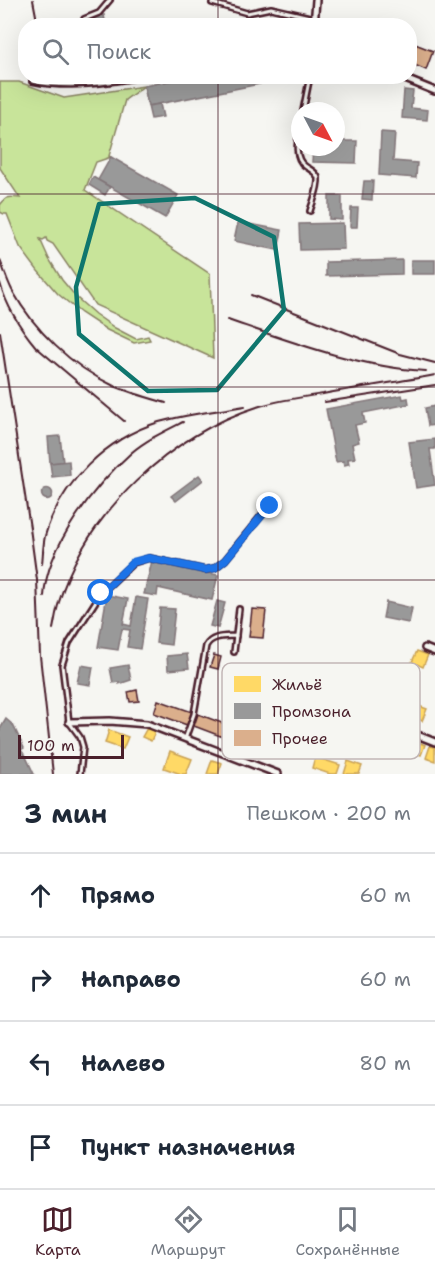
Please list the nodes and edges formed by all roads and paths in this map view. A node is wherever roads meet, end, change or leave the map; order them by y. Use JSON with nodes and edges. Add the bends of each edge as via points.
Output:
{"nodes":[{"id":1,"x":110,"y":0,"type":"edge"},
{"id":2,"x":316,"y":0,"type":"edge"},
{"id":3,"x":212,"y":3,"type":"dead end"},
{"id":4,"x":88,"y":18,"type":"edge"},
{"id":5,"x":315,"y":18,"type":"joint"},
{"id":6,"x":45,"y":84,"type":"edge"},
{"id":7,"x":76,"y":84,"type":"edge"},
{"id":8,"x":308,"y":84,"type":"edge"},
{"id":9,"x":417,"y":84,"type":"edge"},
{"id":10,"x":435,"y":91,"type":"edge"},
{"id":11,"x":305,"y":102,"type":"edge"},
{"id":12,"x":298,"y":156,"type":"edge"},
{"id":13,"x":310,"y":211,"type":"dead end"},
{"id":14,"x":270,"y":506,"type":"dead end"},
{"id":15,"x":239,"y":609,"type":"dead end"},
{"id":16,"x":236,"y":636,"type":"junction"},
{"id":17,"x":425,"y":648,"type":"dead end"},
{"id":18,"x":234,"y":652,"type":"dead end"},
{"id":19,"x":435,"y":652,"type":"edge"},
{"id":20,"x":69,"y":722,"type":"junction"},
{"id":21,"x":420,"y":736,"type":"edge"},
{"id":22,"x":185,"y":739,"type":"junction"},
{"id":23,"x":435,"y":742,"type":"edge"},
{"id":24,"x":222,"y":753,"type":"edge"},
{"id":25,"x":238,"y":759,"type":"edge"},
{"id":26,"x":80,"y":774,"type":"edge"},
{"id":27,"x":278,"y":774,"type":"edge"}],
"edges":[{"from":1,"to":4,"type":"lane"},
{"from":2,"to":5,"type":"street"},
{"from":3,"to":5,"type":"lane","via":[[247,13],[271,8]]},
{"from":6,"to":7,"type":"lane"},
{"from":8,"to":11,"type":"lane"},
{"from":9,"to":10,"type":"street"},
{"from":12,"to":13,"type":"lane","via":[[318,176]]},
{"from":14,"to":20,"type":"lane","via":[[215,568],[205,570],[149,558],[133,562],[101,593],[69,643],[62,665]]},
{"from":15,"to":16,"type":"lane"},
{"from":16,"to":18,"type":"lane"},
{"from":16,"to":22,"type":"lane","via":[[213,638],[206,646],[194,714]]},
{"from":17,"to":19,"type":"street"},
{"from":20,"to":22,"type":"street","via":[[147,724]]},
{"from":20,"to":26,"type":"lane","via":[[83,747]]},
{"from":21,"to":23,"type":"street"},
{"from":22,"to":24,"type":"street"},
{"from":25,"to":27,"type":"street"}]}
